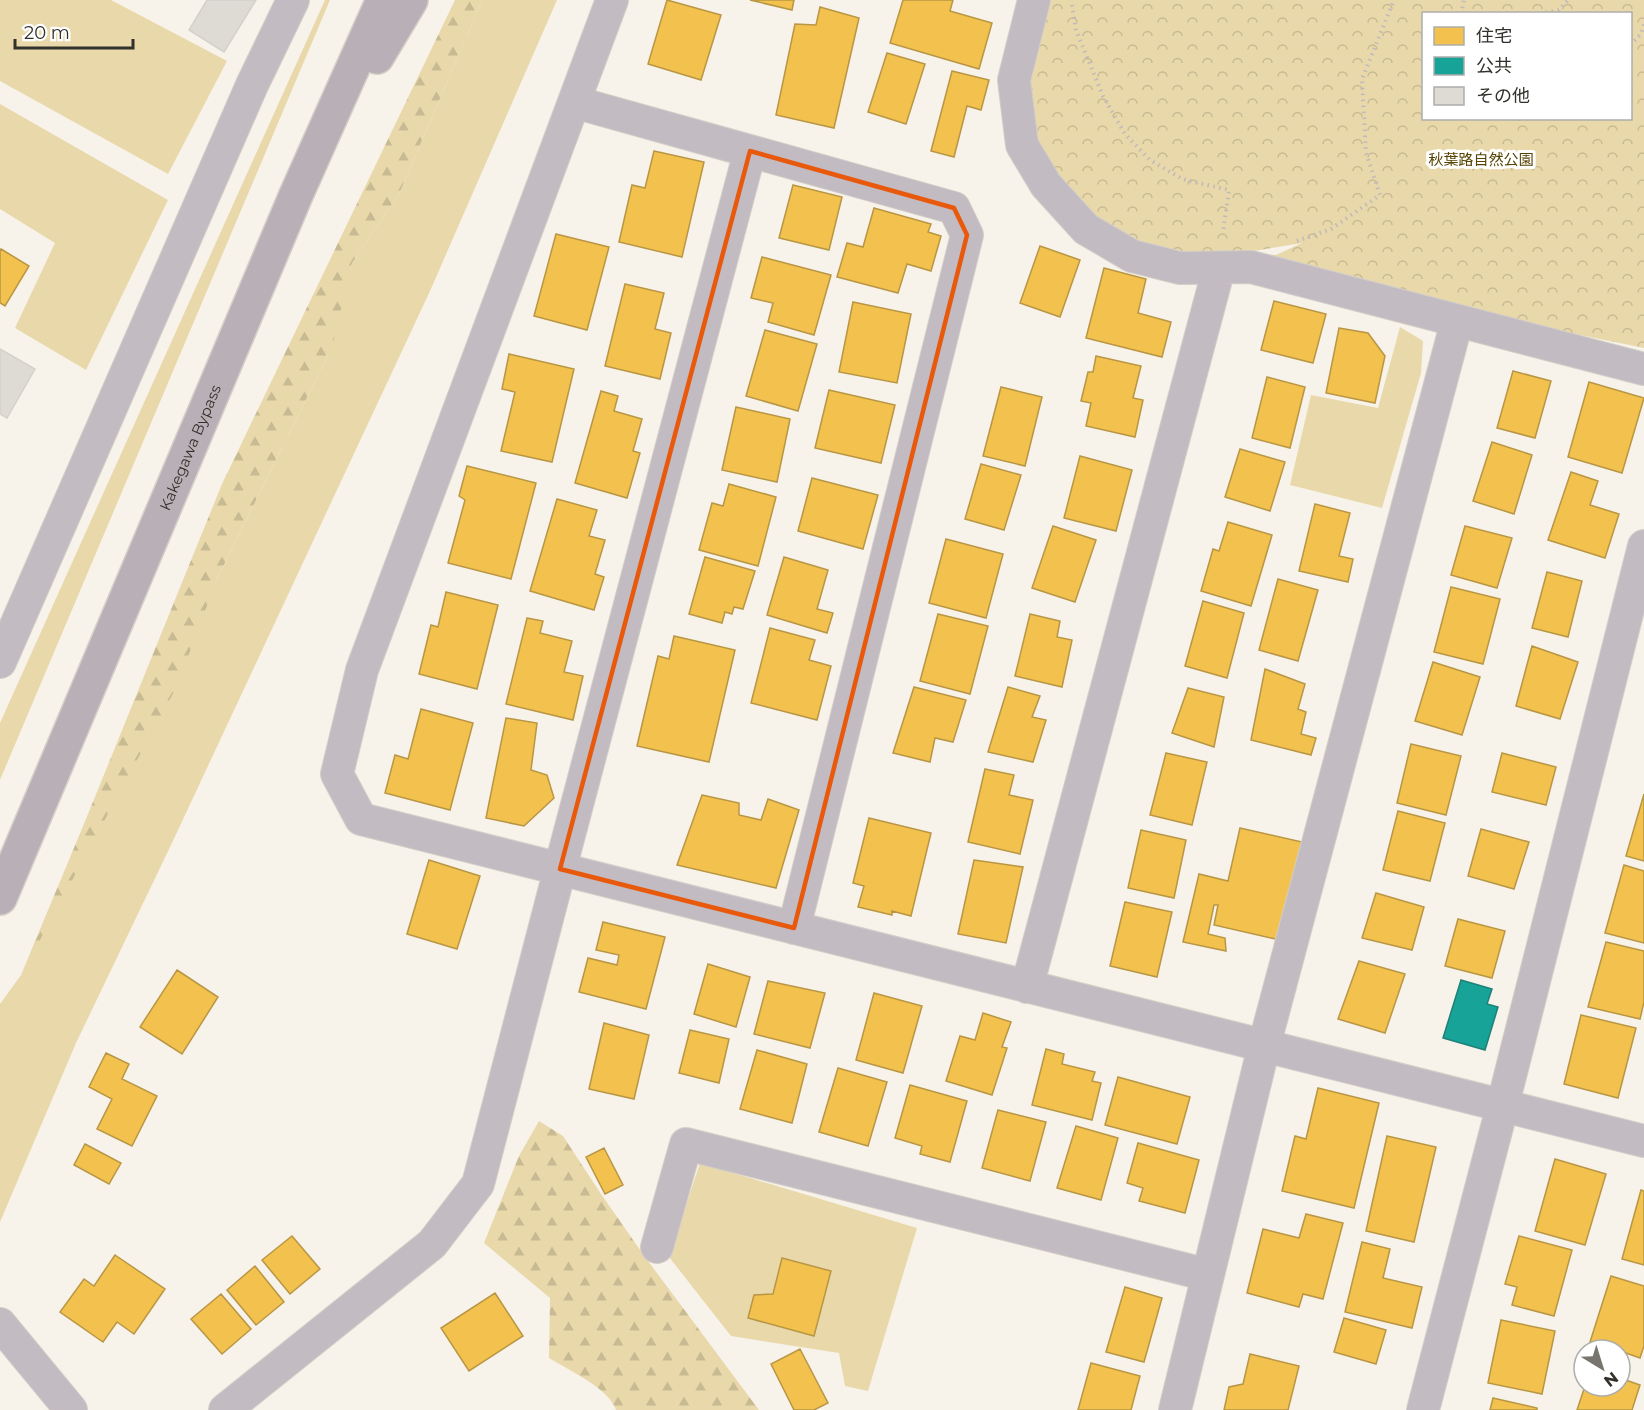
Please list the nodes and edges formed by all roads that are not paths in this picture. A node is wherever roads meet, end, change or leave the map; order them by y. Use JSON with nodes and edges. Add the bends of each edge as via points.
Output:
{"nodes":[{"id":1,"x":292,"y":0,"type":"edge"},
{"id":2,"x":383,"y":0,"type":"edge"},
{"id":3,"x":411,"y":0,"type":"edge"},
{"id":4,"x":612,"y":0,"type":"edge"},
{"id":5,"x":1034,"y":0,"type":"edge"},
{"id":6,"x":574,"y":102,"type":"junction"},
{"id":7,"x":750,"y":151,"type":"junction"},
{"id":8,"x":296,"y":195,"type":"junction"},
{"id":9,"x":1219,"y":268,"type":"junction"},
{"id":10,"x":1457,"y":321,"type":"junction"},
{"id":11,"x":1644,"y":369,"type":"edge"},
{"id":12,"x":1644,"y":546,"type":"edge"},
{"id":13,"x":0,"y":662,"type":"edge"},
{"id":14,"x":560,"y":869,"type":"junction"},
{"id":15,"x":0,"y":898,"type":"edge"},
{"id":16,"x":794,"y":928,"type":"junction"},
{"id":17,"x":1027,"y":987,"type":"junction"},
{"id":18,"x":1264,"y":1046,"type":"junction"},
{"id":19,"x":1503,"y":1104,"type":"junction"},
{"id":20,"x":1644,"y":1141,"type":"edge"},
{"id":21,"x":657,"y":1247,"type":"dead end"},
{"id":22,"x":1208,"y":1275,"type":"junction"},
{"id":23,"x":0,"y":1324,"type":"edge"},
{"id":24,"x":71,"y":1410,"type":"edge"},
{"id":25,"x":225,"y":1410,"type":"edge"},
{"id":26,"x":1175,"y":1410,"type":"edge"},
{"id":27,"x":1423,"y":1410,"type":"edge"}],
"edges":[{"from":1,"to":13,"type":"street"},
{"from":2,"to":8,"type":"highway","name":"Kakegawa Bypass"},
{"from":3,"to":8,"type":"highway"},
{"from":4,"to":6,"type":"street"},
{"from":5,"to":9,"type":"street","via":[[1014,80],[1022,145],[1046,185],[1086,229],[1132,256],[1180,268]]},
{"from":6,"to":7,"type":"street"},
{"from":6,"to":14,"type":"street","via":[[362,670],[337,774],[361,819]]},
{"from":7,"to":14,"type":"street"},
{"from":7,"to":16,"type":"street","via":[[954,208],[967,235]]},
{"from":8,"to":15,"type":"highway","name":"Kakegawa Bypass"},
{"from":9,"to":10,"type":"street","via":[[1251,267]]},
{"from":9,"to":17,"type":"street"},
{"from":10,"to":11,"type":"street"},
{"from":10,"to":18,"type":"street"},
{"from":12,"to":19,"type":"street"},
{"from":14,"to":16,"type":"street"},
{"from":14,"to":25,"type":"street","via":[[478,1184],[432,1244]]},
{"from":16,"to":17,"type":"street"},
{"from":17,"to":18,"type":"street"},
{"from":18,"to":19,"type":"street"},
{"from":18,"to":22,"type":"street"},
{"from":19,"to":20,"type":"street"},
{"from":19,"to":27,"type":"street"},
{"from":21,"to":22,"type":"street","via":[[686,1144]]},
{"from":22,"to":26,"type":"street"},
{"from":23,"to":24,"type":"street"}]}
